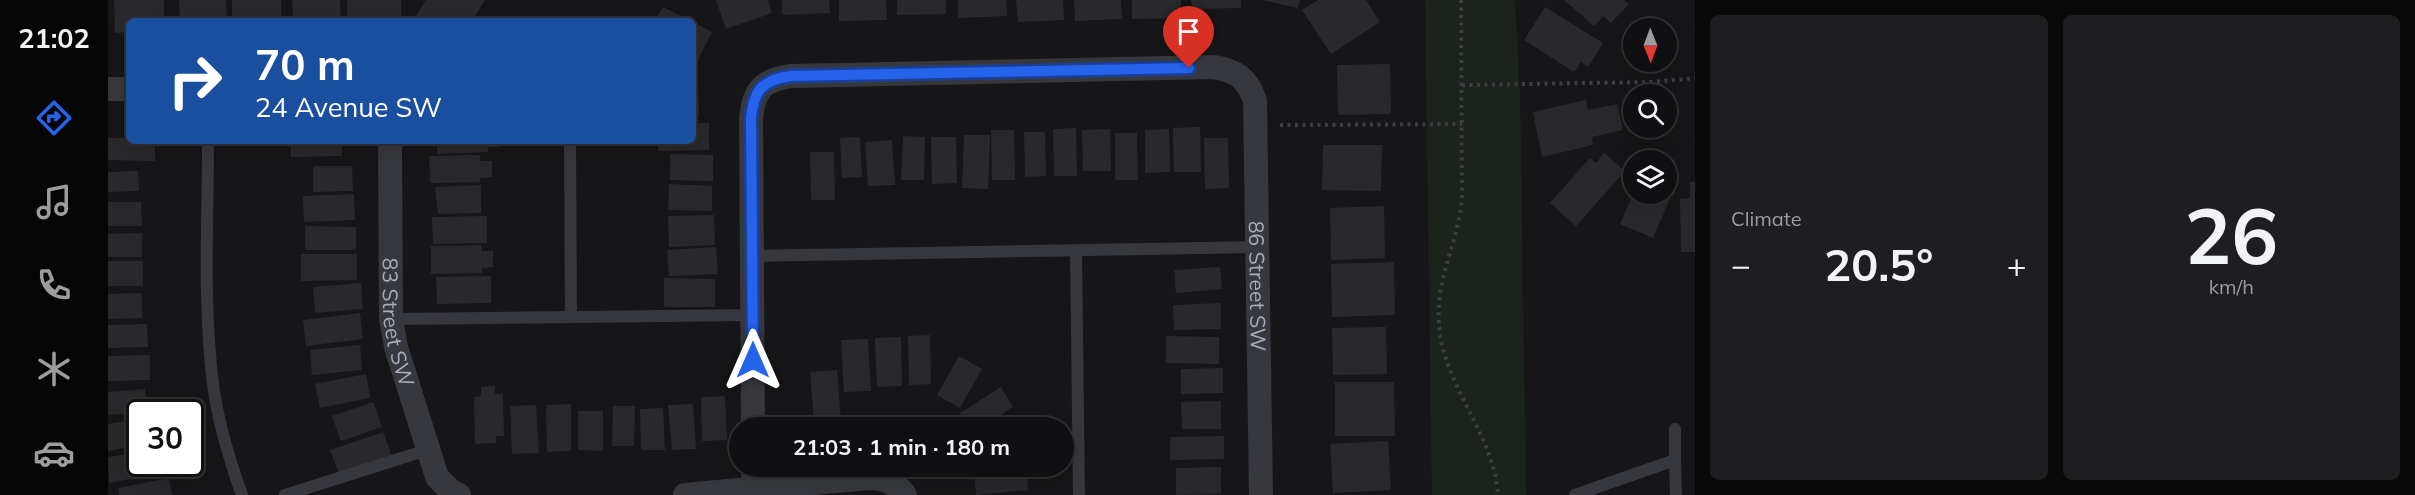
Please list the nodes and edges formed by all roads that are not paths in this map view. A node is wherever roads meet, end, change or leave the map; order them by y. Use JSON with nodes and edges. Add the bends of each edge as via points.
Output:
{"nodes":[{"id":1,"x":108,"y":89,"type":"edge"},
{"id":2,"x":126,"y":89,"type":"edge"},
{"id":3,"x":208,"y":144,"type":"edge"},
{"id":4,"x":390,"y":144,"type":"edge"},
{"id":5,"x":570,"y":144,"type":"edge"},
{"id":6,"x":1257,"y":247,"type":"junction"},
{"id":7,"x":1076,"y":251,"type":"junction"},
{"id":8,"x":752,"y":256,"type":"junction"},
{"id":9,"x":571,"y":315,"type":"junction"},
{"id":10,"x":753,"y":315,"type":"junction"},
{"id":11,"x":391,"y":319,"type":"junction"},
{"id":12,"x":753,"y":417,"type":"edge"},
{"id":13,"x":1675,"y":429,"type":"dead end"},
{"id":14,"x":427,"y":450,"type":"junction"},
{"id":15,"x":1675,"y":460,"type":"junction"},
{"id":16,"x":754,"y":478,"type":"edge"},
{"id":17,"x":455,"y":493,"type":"edge"},
{"id":18,"x":242,"y":495,"type":"edge"},
{"id":19,"x":285,"y":495,"type":"edge"},
{"id":20,"x":686,"y":495,"type":"edge"},
{"id":21,"x":905,"y":495,"type":"edge"},
{"id":22,"x":1079,"y":495,"type":"edge"},
{"id":23,"x":1261,"y":495,"type":"edge"},
{"id":24,"x":1575,"y":495,"type":"edge"},
{"id":25,"x":1676,"y":495,"type":"edge"}],
"edges":[{"from":1,"to":2,"type":"street"},
{"from":3,"to":18,"type":"lane","via":[[208,325],[213,385],[226,448]]},
{"from":4,"to":11,"type":"street","name":"83 Street SW"},
{"from":5,"to":9,"type":"lane"},
{"from":6,"to":7,"type":"lane"},
{"from":6,"to":8,"type":"street","name":"86 Street SW","via":[[1252,90],[1236,72],[1201,67],[778,78],[759,88],[751,118]]},
{"from":6,"to":23,"type":"street","name":"86 Street SW"},
{"from":7,"to":8,"type":"lane"},
{"from":7,"to":22,"type":"lane"},
{"from":8,"to":10,"type":"street"},
{"from":9,"to":10,"type":"lane"},
{"from":9,"to":11,"type":"lane"},
{"from":10,"to":12,"type":"street"},
{"from":11,"to":14,"type":"street","name":"83 Street SW"},
{"from":13,"to":15,"type":"lane"},
{"from":14,"to":17,"type":"street","name":"83 Street SW","via":[[437,477]]},
{"from":14,"to":19,"type":"lane"},
{"from":15,"to":24,"type":"lane"},
{"from":15,"to":25,"type":"lane"},
{"from":16,"to":20,"type":"street"},
{"from":16,"to":21,"type":"street","via":[[880,478],[893,483]]}]}
